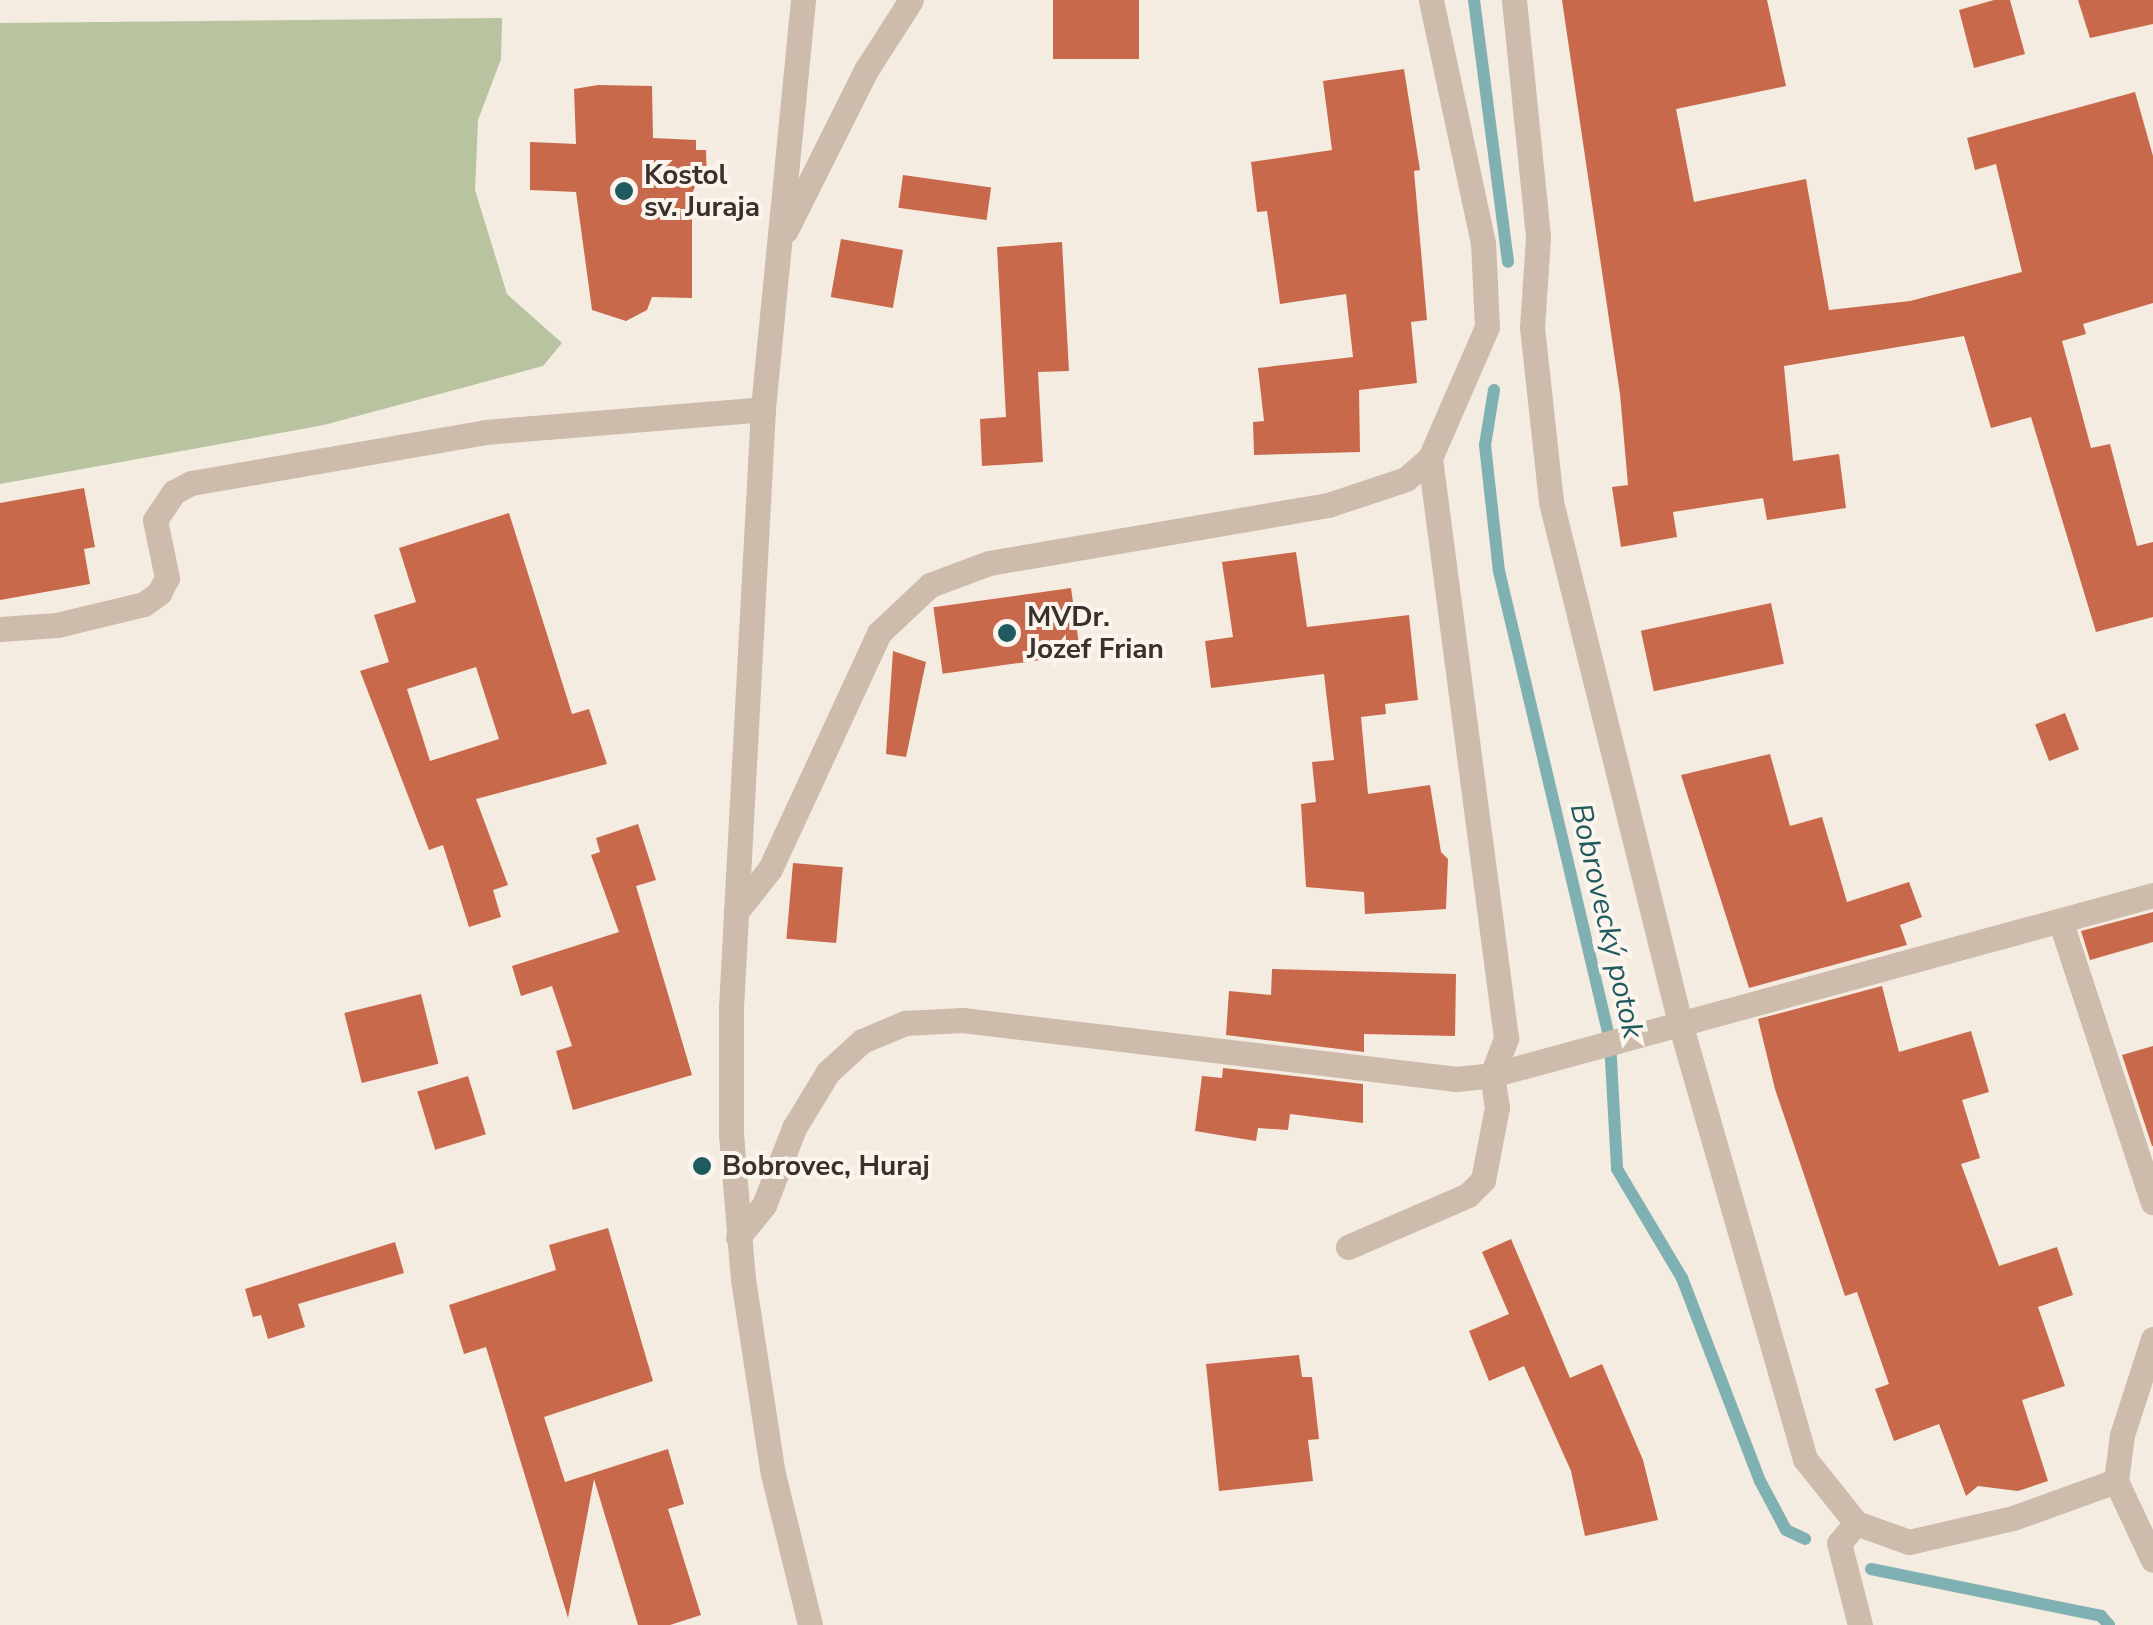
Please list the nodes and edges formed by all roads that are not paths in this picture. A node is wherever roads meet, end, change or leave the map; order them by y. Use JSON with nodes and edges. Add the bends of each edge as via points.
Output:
{"nodes":[{"id":1,"x":803,"y":0,"type":"edge"},
{"id":2,"x":911,"y":0,"type":"edge"},
{"id":3,"x":1431,"y":0,"type":"edge"},
{"id":4,"x":1514,"y":0,"type":"edge"},
{"id":5,"x":779,"y":243,"type":"junction"},
{"id":6,"x":1487,"y":327,"type":"junction"},
{"id":7,"x":1532,"y":327,"type":"junction"},
{"id":8,"x":762,"y":409,"type":"junction"},
{"id":9,"x":1430,"y":458,"type":"junction"},
{"id":10,"x":0,"y":629,"type":"edge"},
{"id":11,"x":2153,"y":896,"type":"edge"},
{"id":12,"x":736,"y":912,"type":"junction"},
{"id":13,"x":2061,"y":923,"type":"junction"},
{"id":14,"x":1680,"y":1023,"type":"junction"},
{"id":15,"x":1492,"y":1075,"type":"junction"},
{"id":16,"x":2153,"y":1202,"type":"edge"},
{"id":17,"x":738,"y":1238,"type":"junction"},
{"id":18,"x":1348,"y":1247,"type":"dead end"},
{"id":19,"x":2153,"y":1339,"type":"edge"},
{"id":20,"x":2116,"y":1481,"type":"junction"},
{"id":21,"x":1856,"y":1523,"type":"junction"},
{"id":22,"x":2153,"y":1560,"type":"edge"},
{"id":23,"x":810,"y":1625,"type":"edge"},
{"id":24,"x":1860,"y":1625,"type":"edge"}],
"edges":[{"from":1,"to":5,"type":"street"},
{"from":2,"to":5,"type":"street","via":[[866,70]]},
{"from":3,"to":6,"type":"street","via":[[1483,243]]},
{"from":4,"to":7,"type":"street","via":[[1538,237]]},
{"from":5,"to":8,"type":"street"},
{"from":6,"to":7,"type":"street"},
{"from":6,"to":9,"type":"street"},
{"from":7,"to":14,"type":"street","via":[[1551,502]]},
{"from":8,"to":10,"type":"street","via":[[485,432],[191,483],[174,492],[154,520],[167,578],[159,594],[144,604],[57,625]]},
{"from":8,"to":12,"type":"street"},
{"from":9,"to":12,"type":"street","via":[[1406,480],[1328,505],[988,562],[930,585],[879,633],[770,869]]},
{"from":9,"to":15,"type":"street","via":[[1506,1038]]},
{"from":11,"to":13,"type":"street"},
{"from":12,"to":17,"type":"street","via":[[731,1134]]},
{"from":13,"to":14,"type":"street"},
{"from":13,"to":16,"type":"street"},
{"from":14,"to":15,"type":"street"},
{"from":14,"to":21,"type":"street","via":[[1804,1458]]},
{"from":15,"to":17,"type":"street","via":[[1438,1077],[962,1020],[905,1024],[862,1041],[828,1072],[794,1128],[764,1205]]},
{"from":15,"to":18,"type":"street","via":[[1497,1108],[1483,1180],[1468,1195]]},
{"from":17,"to":23,"type":"street","via":[[773,1474]]},
{"from":19,"to":20,"type":"street","via":[[2122,1435]]},
{"from":20,"to":21,"type":"street","via":[[2013,1518],[1909,1542]]},
{"from":20,"to":22,"type":"street"},
{"from":21,"to":24,"type":"street","via":[[1839,1543]]}]}
